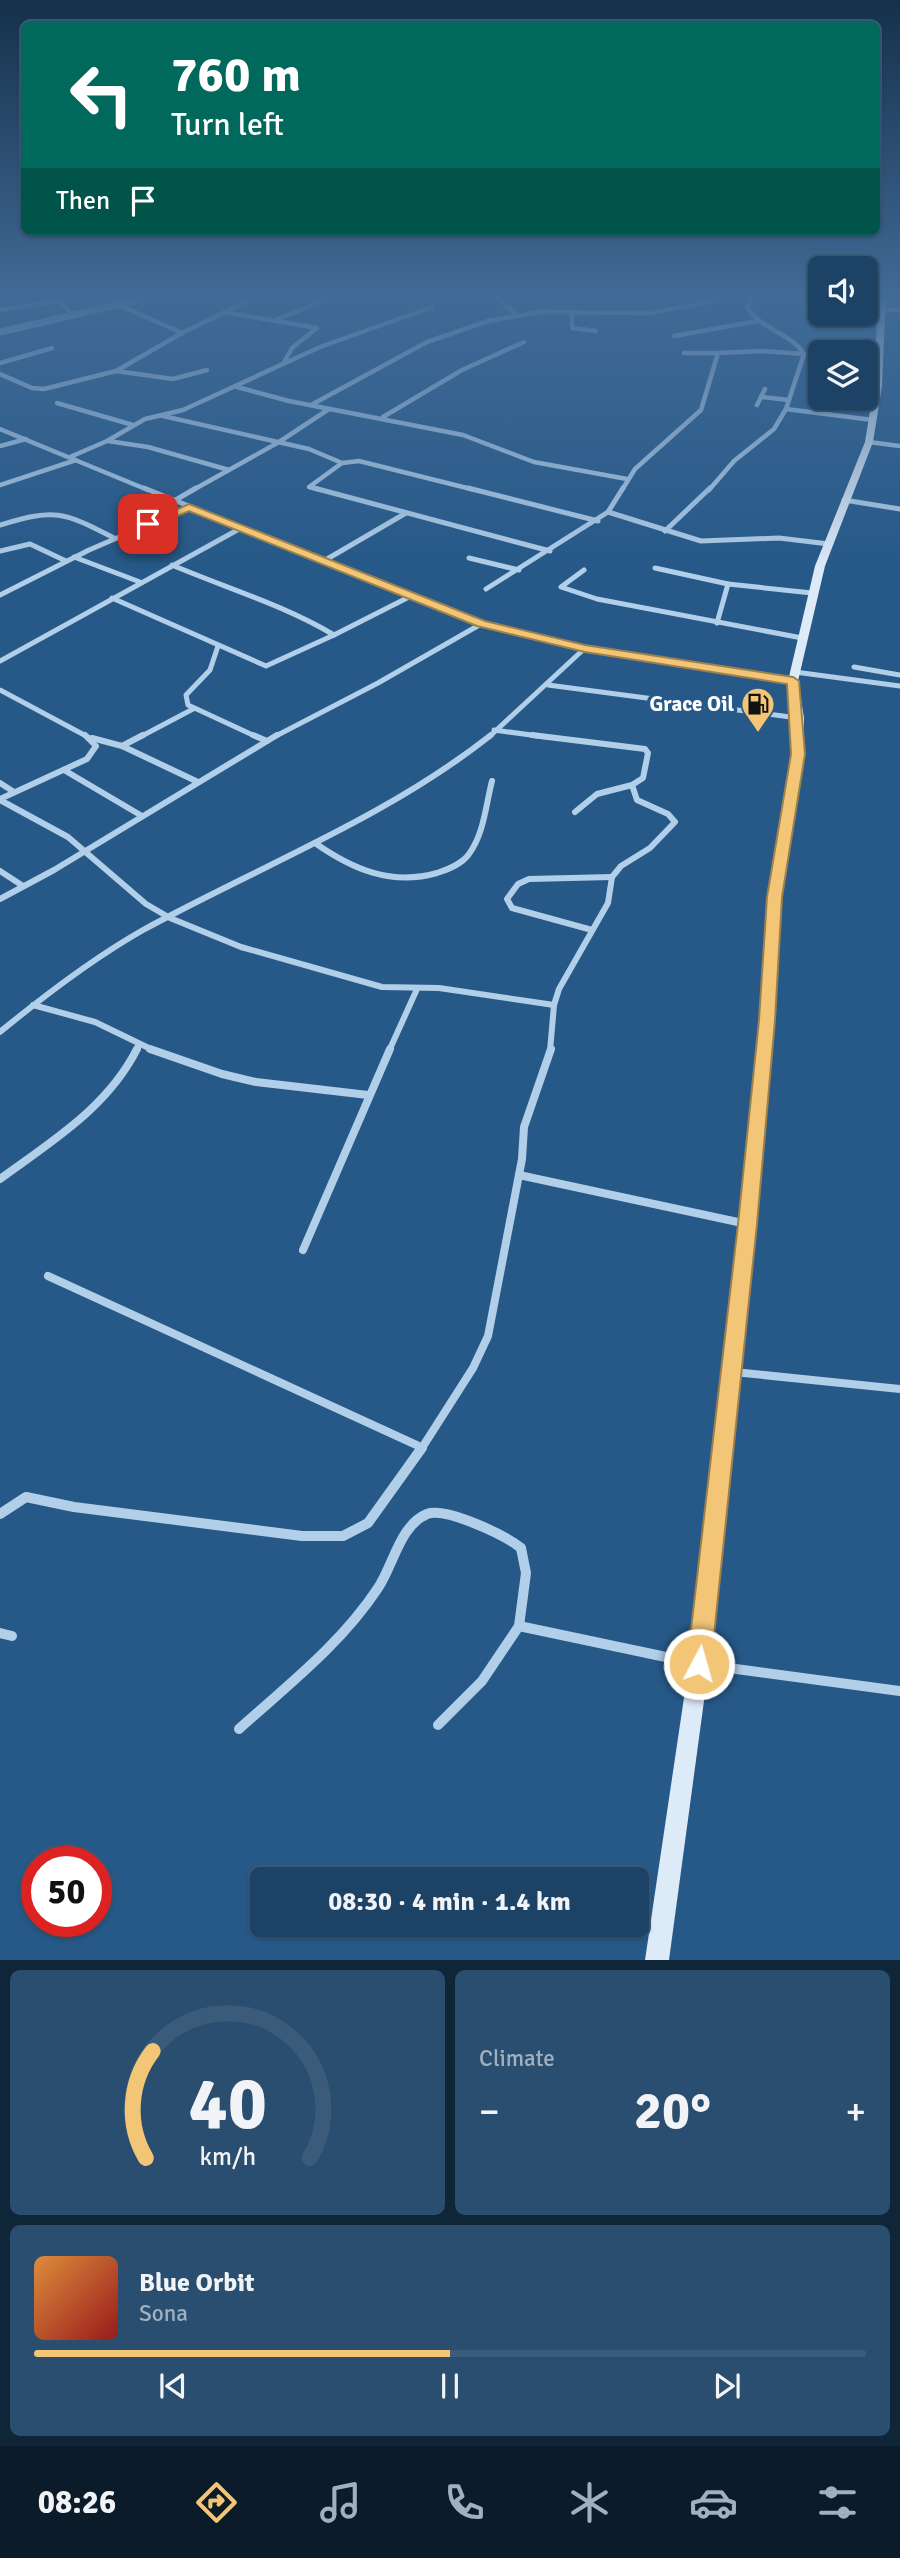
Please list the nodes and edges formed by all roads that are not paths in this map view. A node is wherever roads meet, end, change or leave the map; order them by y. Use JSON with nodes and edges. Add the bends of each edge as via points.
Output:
{"nodes":[{"id":1,"x":31,"y":387,"type":"edge"},
{"id":2,"x":50,"y":387,"type":"edge"},
{"id":3,"x":236,"y":387,"type":"edge"},
{"id":4,"x":239,"y":387,"type":"edge"},
{"id":5,"x":343,"y":387,"type":"edge"},
{"id":6,"x":433,"y":387,"type":"edge"},
{"id":7,"x":708,"y":387,"type":"edge"},
{"id":8,"x":793,"y":387,"type":"edge"},
{"id":9,"x":875,"y":387,"type":"edge"},
{"id":10,"x":765,"y":389,"type":"dead end"},
{"id":11,"x":761,"y":397,"type":"junction"},
{"id":12,"x":789,"y":400,"type":"junction"},
{"id":13,"x":57,"y":403,"type":"dead end"},
{"id":14,"x":311,"y":405,"type":"junction"},
{"id":15,"x":757,"y":405,"type":"dead end"},
{"id":16,"x":329,"y":409,"type":"junction"},
{"id":17,"x":786,"y":409,"type":"junction"},
{"id":18,"x":159,"y":415,"type":"junction"},
{"id":19,"x":383,"y":417,"type":"junction"},
{"id":20,"x":873,"y":420,"type":"junction"},
{"id":21,"x":133,"y":425,"type":"junction"},
{"id":22,"x":0,"y":429,"type":"edge"},
{"id":23,"x":27,"y":439,"type":"junction"},
{"id":24,"x":107,"y":441,"type":"junction"},
{"id":25,"x":279,"y":442,"type":"junction"},
{"id":26,"x":869,"y":442,"type":"junction"},
{"id":27,"x":0,"y":446,"type":"edge"},
{"id":28,"x":900,"y":446,"type":"edge"},
{"id":29,"x":70,"y":457,"type":"junction"},
{"id":30,"x":77,"y":460,"type":"junction"},
{"id":31,"x":342,"y":463,"type":"junction"},
{"id":32,"x":229,"y":471,"type":"junction"},
{"id":33,"x":627,"y":480,"type":"junction"},
{"id":34,"x":0,"y":485,"type":"edge"},
{"id":35,"x":174,"y":500,"type":"junction"},
{"id":36,"x":844,"y":500,"type":"junction"},
{"id":37,"x":189,"y":507,"type":"junction"},
{"id":38,"x":900,"y":509,"type":"edge"},
{"id":39,"x":608,"y":512,"type":"junction"},
{"id":40,"x":406,"y":513,"type":"junction"},
{"id":41,"x":598,"y":521,"type":"junction"},
{"id":42,"x":0,"y":525,"type":"edge"},
{"id":43,"x":241,"y":528,"type":"junction"},
{"id":44,"x":665,"y":531,"type":"junction"},
{"id":45,"x":114,"y":538,"type":"junction"},
{"id":46,"x":829,"y":544,"type":"junction"},
{"id":47,"x":0,"y":551,"type":"edge"},
{"id":48,"x":550,"y":551,"type":"junction"},
{"id":49,"x":74,"y":557,"type":"junction"},
{"id":50,"x":469,"y":558,"type":"dead end"},
{"id":51,"x":66,"y":561,"type":"junction"},
{"id":52,"x":322,"y":562,"type":"junction"},
{"id":53,"x":172,"y":565,"type":"junction"},
{"id":54,"x":655,"y":568,"type":"dead end"},
{"id":55,"x":519,"y":570,"type":"junction"},
{"id":56,"x":584,"y":570,"type":"dead end"},
{"id":57,"x":140,"y":582,"type":"junction"},
{"id":58,"x":728,"y":584,"type":"junction"},
{"id":59,"x":486,"y":589,"type":"dead end"},
{"id":60,"x":812,"y":593,"type":"junction"},
{"id":61,"x":0,"y":595,"type":"edge"},
{"id":62,"x":409,"y":597,"type":"junction"},
{"id":63,"x":112,"y":598,"type":"junction"},
{"id":64,"x":718,"y":623,"type":"junction"},
{"id":65,"x":481,"y":624,"type":"junction"},
{"id":66,"x":334,"y":635,"type":"junction"},
{"id":67,"x":802,"y":638,"type":"junction"},
{"id":68,"x":218,"y":646,"type":"junction"},
{"id":69,"x":585,"y":648,"type":"junction"},
{"id":70,"x":0,"y":662,"type":"edge"},
{"id":71,"x":854,"y":667,"type":"dead end"},
{"id":72,"x":900,"y":675,"type":"edge"},
{"id":73,"x":794,"y":676,"type":"junction"},
{"id":74,"x":548,"y":685,"type":"junction"},
{"id":75,"x":900,"y":686,"type":"edge"},
{"id":76,"x":0,"y":690,"type":"edge"},
{"id":77,"x":193,"y":709,"type":"junction"},
{"id":78,"x":798,"y":718,"type":"junction"},
{"id":79,"x":494,"y":730,"type":"junction"},
{"id":80,"x":91,"y":738,"type":"junction"},
{"id":81,"x":267,"y":741,"type":"junction"},
{"id":82,"x":122,"y":746,"type":"junction"},
{"id":83,"x":64,"y":770,"type":"junction"},
{"id":84,"x":492,"y":781,"type":"dead end"},
{"id":85,"x":198,"y":782,"type":"junction"},
{"id":86,"x":0,"y":783,"type":"edge"},
{"id":87,"x":632,"y":785,"type":"junction"},
{"id":88,"x":14,"y":792,"type":"junction"},
{"id":89,"x":0,"y":800,"type":"edge"},
{"id":90,"x":575,"y":813,"type":"dead end"},
{"id":91,"x":142,"y":816,"type":"junction"},
{"id":92,"x":315,"y":843,"type":"junction"},
{"id":93,"x":85,"y":850,"type":"junction"},
{"id":94,"x":0,"y":871,"type":"edge"},
{"id":95,"x":612,"y":877,"type":"junction"},
{"id":96,"x":23,"y":886,"type":"junction"},
{"id":97,"x":0,"y":899,"type":"edge"},
{"id":98,"x":170,"y":918,"type":"junction"},
{"id":99,"x":592,"y":930,"type":"junction"},
{"id":100,"x":417,"y":989,"type":"junction"},
{"id":101,"x":33,"y":1005,"type":"junction"},
{"id":102,"x":554,"y":1005,"type":"junction"},
{"id":103,"x":0,"y":1032,"type":"edge"},
{"id":104,"x":139,"y":1045,"type":"junction"},
{"id":105,"x":368,"y":1095,"type":"junction"},
{"id":106,"x":519,"y":1175,"type":"junction"},
{"id":107,"x":0,"y":1180,"type":"edge"},
{"id":108,"x":748,"y":1224,"type":"junction"},
{"id":109,"x":303,"y":1250,"type":"dead end"},
{"id":110,"x":48,"y":1276,"type":"dead end"},
{"id":111,"x":732,"y":1372,"type":"junction"},
{"id":112,"x":900,"y":1389,"type":"edge"},
{"id":113,"x":422,"y":1448,"type":"junction"},
{"id":114,"x":0,"y":1514,"type":"edge"},
{"id":115,"x":519,"y":1626,"type":"junction"},
{"id":116,"x":0,"y":1633,"type":"edge"},
{"id":117,"x":12,"y":1636,"type":"dead end"},
{"id":118,"x":699,"y":1664,"type":"junction"},
{"id":119,"x":900,"y":1691,"type":"edge"},
{"id":120,"x":438,"y":1725,"type":"dead end"},
{"id":121,"x":239,"y":1729,"type":"dead end"},
{"id":122,"x":657,"y":1959,"type":"edge"}],
"edges":[{"from":1,"to":2,"type":"street"},
{"from":3,"to":18,"type":"street"},
{"from":4,"to":14,"type":"street"},
{"from":5,"to":14,"type":"street"},
{"from":6,"to":19,"type":"street"},
{"from":7,"to":33,"type":"street","via":[[701,410]]},
{"from":8,"to":12,"type":"street"},
{"from":9,"to":20,"type":"main road"},
{"from":10,"to":11,"type":"street"},
{"from":11,"to":12,"type":"street"},
{"from":11,"to":15,"type":"street"},
{"from":12,"to":17,"type":"street"},
{"from":13,"to":21,"type":"street"},
{"from":14,"to":16,"type":"street"},
{"from":16,"to":19,"type":"street"},
{"from":16,"to":25,"type":"street"},
{"from":17,"to":20,"type":"street"},
{"from":17,"to":44,"type":"street","via":[[774,429],[733,461]]},
{"from":18,"to":21,"type":"street"},
{"from":18,"to":25,"type":"street"},
{"from":19,"to":33,"type":"street","via":[[463,435],[534,463]]},
{"from":20,"to":26,"type":"main road"},
{"from":21,"to":24,"type":"street"},
{"from":22,"to":23,"type":"street"},
{"from":23,"to":27,"type":"street"},
{"from":23,"to":29,"type":"street"},
{"from":24,"to":29,"type":"street"},
{"from":24,"to":32,"type":"street","via":[[148,447]]},
{"from":25,"to":31,"type":"street"},
{"from":25,"to":32,"type":"street"},
{"from":26,"to":28,"type":"street"},
{"from":26,"to":36,"type":"main road"},
{"from":29,"to":30,"type":"street"},
{"from":30,"to":34,"type":"street"},
{"from":30,"to":35,"type":"street"},
{"from":31,"to":40,"type":"street","via":[[309,487]]},
{"from":31,"to":41,"type":"street","via":[[359,461]]},
{"from":32,"to":35,"type":"street"},
{"from":33,"to":39,"type":"street"},
{"from":35,"to":37,"type":"street"},
{"from":36,"to":38,"type":"street"},
{"from":36,"to":46,"type":"main road"},
{"from":37,"to":43,"type":"street"},
{"from":37,"to":45,"type":"street"},
{"from":39,"to":41,"type":"street"},
{"from":39,"to":44,"type":"street"},
{"from":40,"to":48,"type":"street"},
{"from":40,"to":52,"type":"street"},
{"from":41,"to":48,"type":"street"},
{"from":42,"to":45,"type":"street","via":[[57,511]]},
{"from":43,"to":52,"type":"street"},
{"from":43,"to":53,"type":"street"},
{"from":44,"to":46,"type":"street","via":[[701,541],[779,538]]},
{"from":45,"to":49,"type":"street"},
{"from":46,"to":60,"type":"main road"},
{"from":47,"to":51,"type":"street","via":[[30,544]]},
{"from":48,"to":55,"type":"street"},
{"from":49,"to":51,"type":"street"},
{"from":49,"to":57,"type":"street"},
{"from":50,"to":55,"type":"street"},
{"from":51,"to":61,"type":"street"},
{"from":52,"to":62,"type":"street"},
{"from":53,"to":57,"type":"street"},
{"from":53,"to":66,"type":"street","via":[[300,615]]},
{"from":54,"to":58,"type":"street"},
{"from":55,"to":59,"type":"street"},
{"from":56,"to":64,"type":"street","via":[[561,587]]},
{"from":57,"to":63,"type":"street"},
{"from":58,"to":60,"type":"street"},
{"from":58,"to":64,"type":"street"},
{"from":60,"to":67,"type":"main road"},
{"from":62,"to":65,"type":"street"},
{"from":62,"to":66,"type":"street"},
{"from":63,"to":68,"type":"street"},
{"from":63,"to":70,"type":"street"},
{"from":64,"to":67,"type":"street"},
{"from":65,"to":69,"type":"street"},
{"from":65,"to":81,"type":"street"},
{"from":66,"to":68,"type":"street","via":[[274,666],[259,665]]},
{"from":67,"to":73,"type":"main road"},
{"from":68,"to":77,"type":"street","via":[[209,670],[187,695]]},
{"from":69,"to":73,"type":"street"},
{"from":69,"to":74,"type":"street"},
{"from":71,"to":72,"type":"street"},
{"from":73,"to":75,"type":"street"},
{"from":73,"to":78,"type":"main road"},
{"from":74,"to":78,"type":"street"},
{"from":74,"to":79,"type":"street"},
{"from":76,"to":80,"type":"street"},
{"from":77,"to":81,"type":"street"},
{"from":77,"to":82,"type":"street"},
{"from":78,"to":108,"type":"main road","via":[[794,789],[773,908]]},
{"from":79,"to":87,"type":"street","via":[[645,749],[643,778]]},
{"from":79,"to":92,"type":"street","via":[[423,783]]},
{"from":80,"to":82,"type":"street"},
{"from":80,"to":83,"type":"street","via":[[96,746],[93,754]]},
{"from":81,"to":85,"type":"street"},
{"from":82,"to":85,"type":"street"},
{"from":83,"to":88,"type":"street"},
{"from":83,"to":91,"type":"street"},
{"from":84,"to":92,"type":"street","via":[[472,850],[464,860],[433,874],[380,877],[349,866]]},
{"from":85,"to":91,"type":"street"},
{"from":86,"to":88,"type":"street"},
{"from":87,"to":90,"type":"street","via":[[597,794]]},
{"from":87,"to":95,"type":"street","via":[[638,802],[668,814],[674,825]]},
{"from":88,"to":89,"type":"street"},
{"from":89,"to":93,"type":"street"},
{"from":91,"to":93,"type":"street"},
{"from":92,"to":98,"type":"street"},
{"from":93,"to":96,"type":"street"},
{"from":93,"to":98,"type":"street","via":[[113,879]]},
{"from":94,"to":96,"type":"street"},
{"from":95,"to":99,"type":"street","via":[[608,903]]},
{"from":95,"to":99,"type":"street","via":[[529,879],[518,884],[507,899],[512,908]]},
{"from":96,"to":97,"type":"street"},
{"from":98,"to":100,"type":"street","via":[[308,968],[382,987]]},
{"from":98,"to":101,"type":"street","via":[[100,957]]},
{"from":99,"to":102,"type":"street"},
{"from":100,"to":102,"type":"street","via":[[473,991]]},
{"from":100,"to":105,"type":"street"},
{"from":101,"to":103,"type":"street"},
{"from":101,"to":104,"type":"street","via":[[94,1022]]},
{"from":102,"to":106,"type":"street","via":[[550,1056],[524,1127]]},
{"from":104,"to":105,"type":"street","via":[[186,1064],[256,1082]]},
{"from":104,"to":107,"type":"street","via":[[120,1082],[66,1135]]},
{"from":105,"to":109,"type":"street"},
{"from":106,"to":108,"type":"street"},
{"from":106,"to":113,"type":"street","via":[[488,1336]]},
{"from":108,"to":111,"type":"main road"},
{"from":110,"to":113,"type":"street"},
{"from":111,"to":112,"type":"street"},
{"from":111,"to":118,"type":"main road"},
{"from":113,"to":114,"type":"street","via":[[368,1523],[343,1535],[270,1532],[26,1497]]},
{"from":115,"to":118,"type":"street"},
{"from":115,"to":120,"type":"street","via":[[482,1681]]},
{"from":115,"to":121,"type":"street","via":[[525,1553],[515,1541],[499,1534],[427,1512],[408,1532],[364,1609]]},
{"from":116,"to":117,"type":"street"},
{"from":118,"to":119,"type":"street"},
{"from":118,"to":122,"type":"main road"}]}
